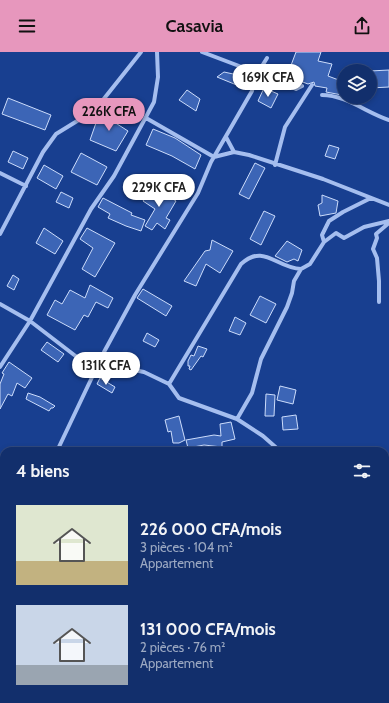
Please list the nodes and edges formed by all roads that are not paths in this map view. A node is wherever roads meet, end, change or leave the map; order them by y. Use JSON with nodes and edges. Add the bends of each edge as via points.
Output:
{"nodes":[{"id":1,"x":141,"y":52,"type":"edge"},
{"id":2,"x":157,"y":52,"type":"edge"},
{"id":3,"x":202,"y":52,"type":"edge"},
{"id":4,"x":267,"y":58,"type":"dead end"},
{"id":5,"x":254,"y":79,"type":"junction"},
{"id":6,"x":312,"y":85,"type":"dead end"},
{"id":7,"x":302,"y":86,"type":"dead end"},
{"id":8,"x":322,"y":95,"type":"dead end"},
{"id":9,"x":146,"y":118,"type":"junction"},
{"id":10,"x":389,"y":120,"type":"edge"},
{"id":11,"x":226,"y":137,"type":"junction"},
{"id":12,"x":234,"y":152,"type":"junction"},
{"id":13,"x":214,"y":157,"type":"junction"},
{"id":14,"x":275,"y":164,"type":"junction"},
{"id":15,"x":0,"y":173,"type":"edge"},
{"id":16,"x":26,"y":186,"type":"junction"},
{"id":17,"x":371,"y":198,"type":"junction"},
{"id":18,"x":389,"y":205,"type":"edge"},
{"id":19,"x":389,"y":222,"type":"edge"},
{"id":20,"x":0,"y":234,"type":"edge"},
{"id":21,"x":324,"y":242,"type":"junction"},
{"id":22,"x":301,"y":269,"type":"junction"},
{"id":23,"x":378,"y":302,"type":"dead end"},
{"id":24,"x":0,"y":304,"type":"edge"},
{"id":25,"x":30,"y":321,"type":"junction"},
{"id":26,"x":0,"y":367,"type":"edge"},
{"id":27,"x":95,"y":371,"type":"junction"},
{"id":28,"x":169,"y":384,"type":"junction"},
{"id":29,"x":237,"y":419,"type":"junction"},
{"id":30,"x":59,"y":447,"type":"edge"},
{"id":31,"x":275,"y":447,"type":"edge"}],
"edges":[{"from":1,"to":16,"type":"street","via":[[95,110],[56,134],[43,152]]},
{"from":2,"to":9,"type":"street","via":[[158,77],[154,102]]},
{"from":3,"to":5,"type":"street","via":[[246,68]]},
{"from":4,"to":5,"type":"street"},
{"from":5,"to":7,"type":"street","via":[[285,84],[296,89]]},
{"from":5,"to":11,"type":"street","via":[[252,91]]},
{"from":6,"to":14,"type":"street","via":[[285,127]]},
{"from":8,"to":10,"type":"street","via":[[347,100]]},
{"from":9,"to":13,"type":"street"},
{"from":9,"to":25,"type":"street","via":[[114,176],[91,209]]},
{"from":11,"to":12,"type":"street"},
{"from":11,"to":13,"type":"street"},
{"from":12,"to":13,"type":"street"},
{"from":12,"to":14,"type":"street"},
{"from":13,"to":27,"type":"street","via":[[198,193],[135,295]]},
{"from":14,"to":17,"type":"street"},
{"from":15,"to":16,"type":"street"},
{"from":16,"to":20,"type":"street"},
{"from":17,"to":18,"type":"street"},
{"from":17,"to":21,"type":"street","via":[[329,221],[322,235]]},
{"from":19,"to":21,"type":"street","via":[[364,227],[344,238],[336,233]]},
{"from":19,"to":23,"type":"street","via":[[376,234],[373,249],[377,258]]},
{"from":21,"to":22,"type":"street","via":[[310,264]]},
{"from":22,"to":28,"type":"street","via":[[285,266],[265,255],[254,256],[241,264]]},
{"from":22,"to":29,"type":"street","via":[[294,281],[287,307],[261,359],[252,393]]},
{"from":24,"to":25,"type":"street"},
{"from":25,"to":26,"type":"street"},
{"from":25,"to":27,"type":"street"},
{"from":27,"to":28,"type":"street","via":[[114,366],[144,372]]},
{"from":27,"to":30,"type":"street"},
{"from":28,"to":29,"type":"street","via":[[179,398]]},
{"from":29,"to":31,"type":"street"}]}
